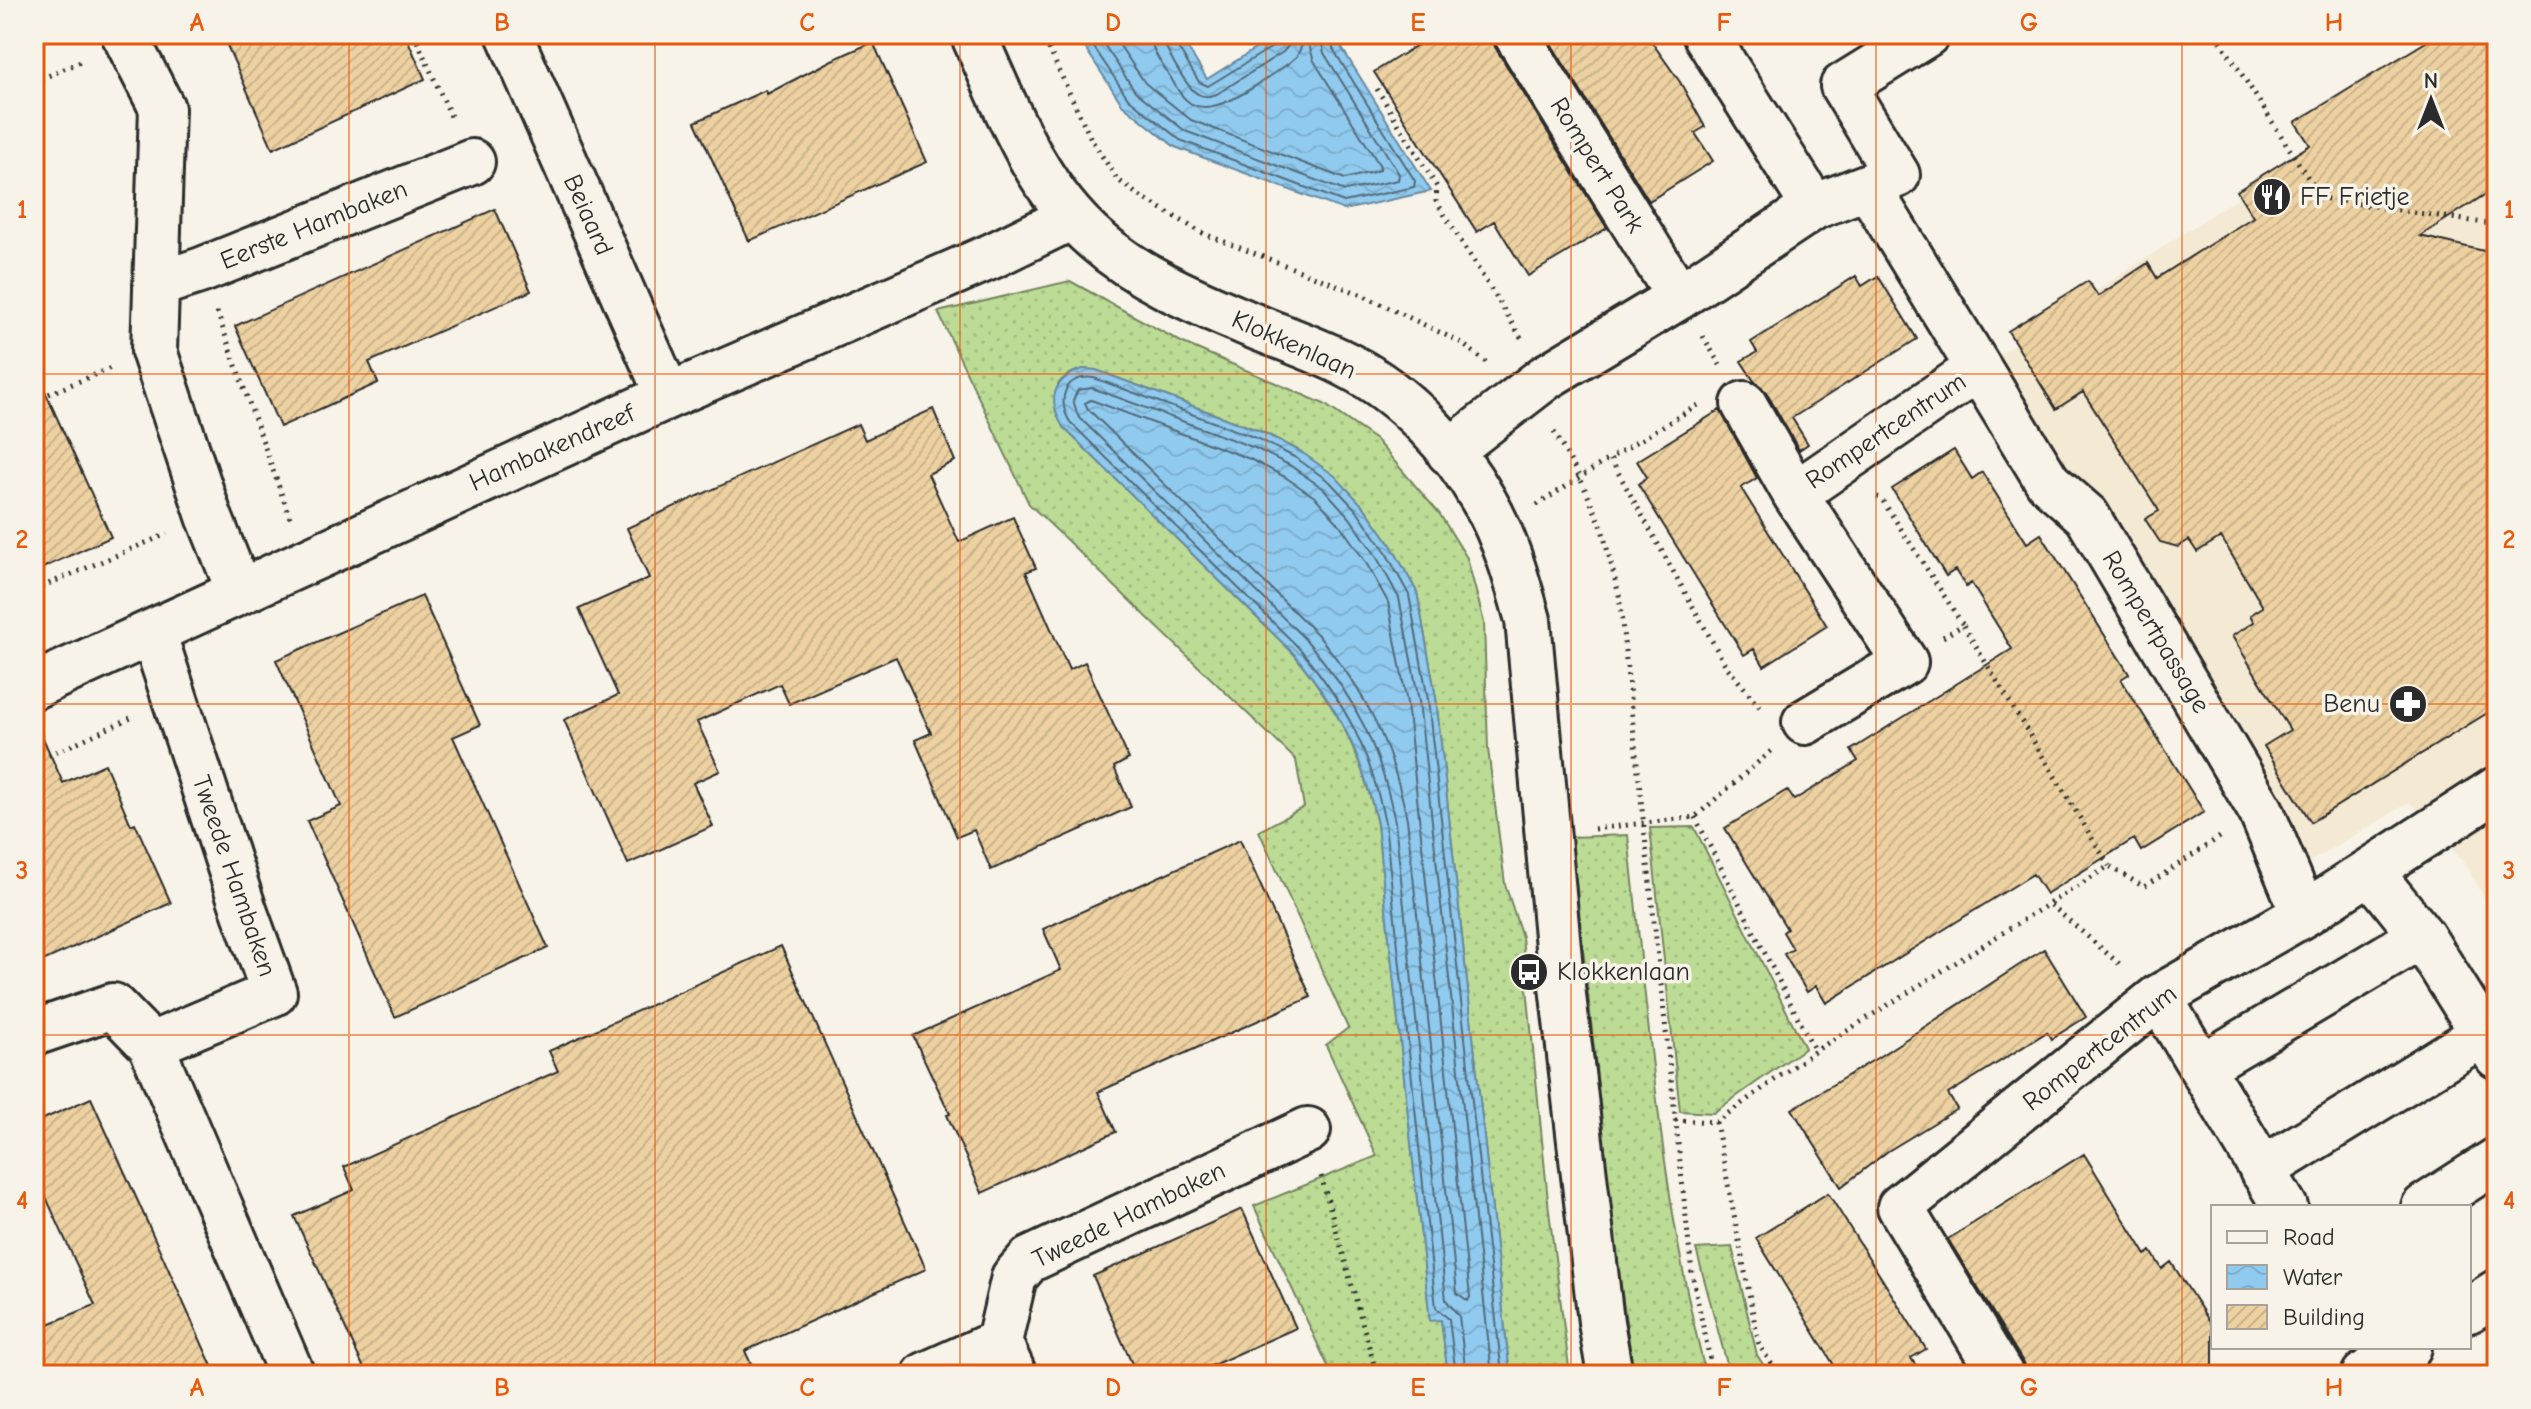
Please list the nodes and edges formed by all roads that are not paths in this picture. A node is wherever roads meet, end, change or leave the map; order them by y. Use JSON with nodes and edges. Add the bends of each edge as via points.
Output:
{"nodes":[{"id":1,"x":509,"y":34,"type":"edge"},
{"id":2,"x":973,"y":34,"type":"edge"},
{"id":3,"x":1516,"y":34,"type":"edge"},
{"id":4,"x":1705,"y":34,"type":"edge"},
{"id":5,"x":1927,"y":34,"type":"edge"},
{"id":6,"x":125,"y":38,"type":"edge"},
{"id":7,"x":472,"y":162,"type":"road end"},
{"id":8,"x":1868,"y":187,"type":"junction"},
{"id":9,"x":1814,"y":207,"type":"junction"},
{"id":10,"x":1072,"y":217,"type":"junction"},
{"id":11,"x":156,"y":285,"type":"junction"},
{"id":12,"x":1679,"y":297,"type":"junction"},
{"id":13,"x":1977,"y":369,"type":"junction"},
{"id":14,"x":1738,"y":394,"type":"road end"},
{"id":15,"x":668,"y":396,"type":"junction"},
{"id":16,"x":1449,"y":452,"type":"junction"},
{"id":17,"x":1806,"y":486,"type":"junction"},
{"id":18,"x":239,"y":591,"type":"junction"},
{"id":19,"x":153,"y":632,"type":"junction"},
{"id":20,"x":34,"y":686,"type":"edge"},
{"id":21,"x":1794,"y":731,"type":"road end"},
{"id":22,"x":2497,"y":789,"type":"edge"},
{"id":23,"x":2370,"y":871,"type":"junction"},
{"id":24,"x":2304,"y":914,"type":"junction"},
{"id":25,"x":2422,"y":936,"type":"junction"},
{"id":26,"x":2159,"y":997,"type":"junction"},
{"id":27,"x":34,"y":1033,"type":"edge"},
{"id":28,"x":151,"y":1045,"type":"junction"},
{"id":29,"x":2490,"y":1045,"type":"edge"},
{"id":30,"x":2201,"y":1067,"type":"junction"},
{"id":31,"x":1308,"y":1130,"type":"road end"},
{"id":32,"x":2497,"y":1160,"type":"edge"},
{"id":33,"x":2262,"y":1170,"type":"junction"},
{"id":34,"x":2284,"y":1205,"type":"edge"},
{"id":35,"x":2427,"y":1205,"type":"edge"},
{"id":36,"x":2497,"y":1292,"type":"edge"},
{"id":37,"x":2471,"y":1309,"type":"edge"},
{"id":38,"x":1006,"y":1358,"type":"edge"},
{"id":39,"x":292,"y":1375,"type":"edge"},
{"id":40,"x":925,"y":1375,"type":"edge"},
{"id":41,"x":1610,"y":1375,"type":"edge"},
{"id":42,"x":2001,"y":1375,"type":"edge"}],
"edges":[{"from":1,"to":15,"type":"street","name":"Beiaard"},
{"from":2,"to":10,"type":"street","name":"Klokkenlaan","via":[[1026,152]]},
{"from":3,"to":12,"type":"street","name":"Rompert Park"},
{"from":4,"to":9,"type":"street"},
{"from":5,"to":8,"type":"street","via":[[1843,86],[1897,175]]},
{"from":6,"to":11,"type":"street","via":[[162,108]]},
{"from":7,"to":11,"type":"street","name":"Eerste Hambaken"},
{"from":8,"to":9,"type":"street"},
{"from":8,"to":13,"type":"street"},
{"from":9,"to":12,"type":"street"},
{"from":10,"to":15,"type":"street","name":"Hambakendreef"},
{"from":10,"to":16,"type":"street","name":"Klokkenlaan","via":[[1099,243],[1180,295],[1350,366],[1402,403]]},
{"from":11,"to":18,"type":"street","via":[[154,351]]},
{"from":12,"to":16,"type":"street","via":[[1546,377]]},
{"from":13,"to":17,"type":"street","name":"Rompertcentrum"},
{"from":13,"to":24,"type":"street","name":"Rompertpassage","via":[[2048,482],[2087,516],[2261,811]]},
{"from":14,"to":17,"type":"street","name":"Rompertcentrum"},
{"from":15,"to":18,"type":"street","name":"Hambakendreef"},
{"from":16,"to":41,"type":"street","name":"Klokkenlaan","via":[[1498,529],[1528,620],[1546,834]]},
{"from":17,"to":21,"type":"street","name":"Rompertcentrum","via":[[1905,662]]},
{"from":18,"to":19,"type":"street","name":"Hambakendreef"},
{"from":19,"to":20,"type":"street","name":"Hambakendreef"},
{"from":19,"to":28,"type":"street","name":"Tweede Hambaken","via":[[274,993]]},
{"from":22,"to":23,"type":"street","name":"Rompertcentrum"},
{"from":23,"to":24,"type":"street","name":"Rompertcentrum"},
{"from":23,"to":25,"type":"street"},
{"from":24,"to":26,"type":"street","name":"Rompertcentrum"},
{"from":25,"to":29,"type":"street"},
{"from":25,"to":30,"type":"street"},
{"from":26,"to":30,"type":"street"},
{"from":26,"to":42,"type":"street","name":"Rompertcentrum","via":[[1900,1207]]},
{"from":27,"to":28,"type":"street","via":[[113,1006]]},
{"from":28,"to":39,"type":"street"},
{"from":29,"to":33,"type":"street"},
{"from":30,"to":33,"type":"street"},
{"from":31,"to":38,"type":"street","name":"Tweede Hambaken","via":[[1029,1260],[1014,1277]]},
{"from":32,"to":35,"type":"street"},
{"from":33,"to":34,"type":"street"},
{"from":36,"to":37,"type":"street"},
{"from":38,"to":40,"type":"street","name":"Tweede Hambaken"}]}
